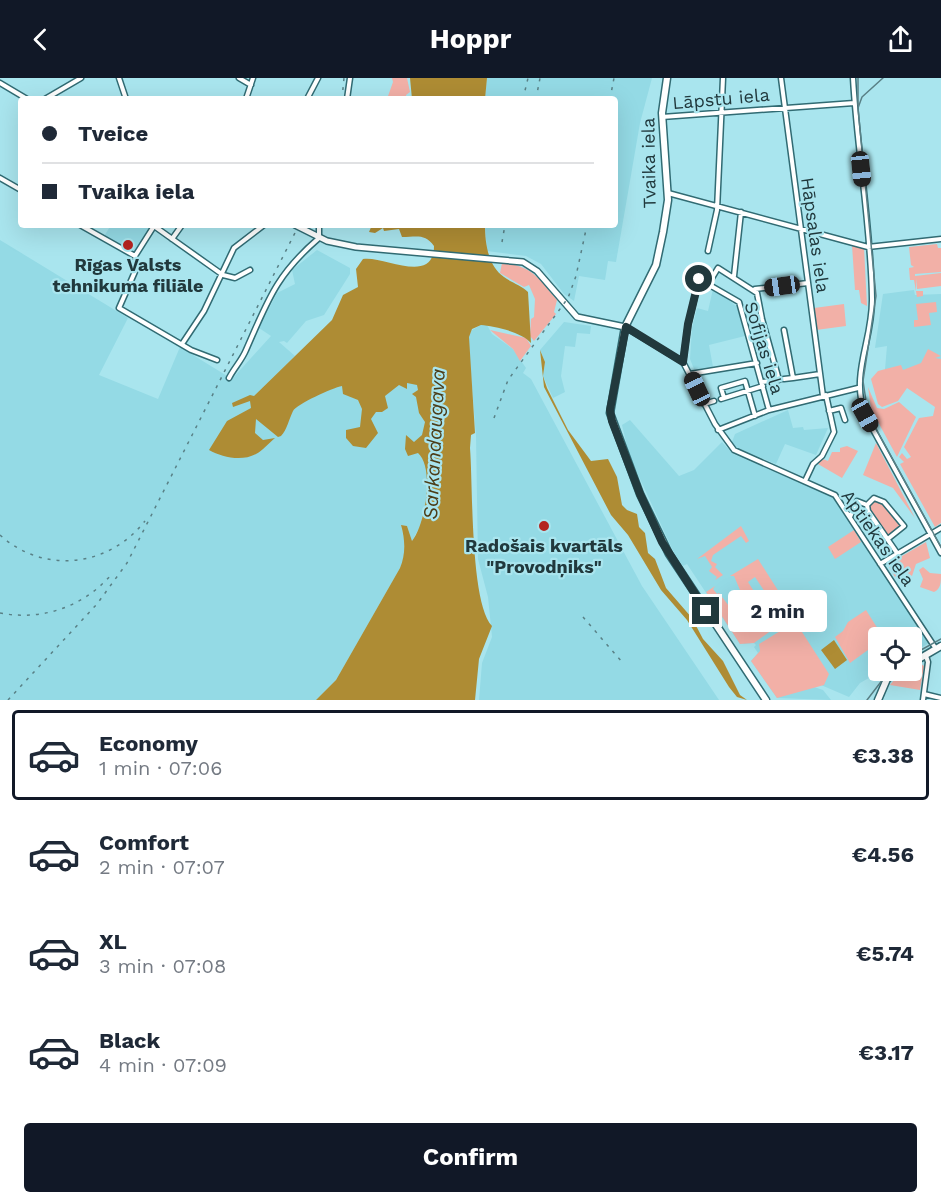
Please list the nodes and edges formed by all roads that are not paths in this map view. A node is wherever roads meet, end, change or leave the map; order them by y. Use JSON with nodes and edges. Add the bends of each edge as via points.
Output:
{"nodes":[{"id":1,"x":80,"y":78,"type":"edge"},
{"id":2,"x":120,"y":78,"type":"edge"},
{"id":3,"x":239,"y":78,"type":"edge"},
{"id":4,"x":253,"y":78,"type":"edge"},
{"id":5,"x":318,"y":78,"type":"edge"},
{"id":6,"x":350,"y":78,"type":"edge"},
{"id":7,"x":667,"y":78,"type":"edge"},
{"id":8,"x":723,"y":78,"type":"edge"},
{"id":9,"x":781,"y":78,"type":"edge"},
{"id":10,"x":853,"y":78,"type":"edge"},
{"id":11,"x":0,"y":83,"type":"edge"},
{"id":12,"x":251,"y":85,"type":"junction"},
{"id":13,"x":22,"y":96,"type":"edge"},
{"id":14,"x":50,"y":96,"type":"edge"},
{"id":15,"x":125,"y":96,"type":"edge"},
{"id":16,"x":247,"y":96,"type":"edge"},
{"id":17,"x":309,"y":96,"type":"edge"},
{"id":18,"x":347,"y":96,"type":"edge"},
{"id":19,"x":854,"y":103,"type":"junction"},
{"id":20,"x":785,"y":108,"type":"junction"},
{"id":21,"x":721,"y":113,"type":"junction"},
{"id":22,"x":662,"y":117,"type":"junction"},
{"id":23,"x":0,"y":178,"type":"edge"},
{"id":24,"x":18,"y":188,"type":"edge"},
{"id":25,"x":668,"y":193,"type":"junction"},
{"id":26,"x":716,"y":206,"type":"junction"},
{"id":27,"x":741,"y":212,"type":"junction"},
{"id":28,"x":85,"y":228,"type":"edge"},
{"id":29,"x":153,"y":228,"type":"edge"},
{"id":30,"x":157,"y":228,"type":"edge"},
{"id":31,"x":180,"y":228,"type":"edge"},
{"id":32,"x":260,"y":228,"type":"edge"},
{"id":33,"x":301,"y":228,"type":"edge"},
{"id":34,"x":319,"y":228,"type":"edge"},
{"id":35,"x":800,"y":228,"type":"junction"},
{"id":36,"x":320,"y":238,"type":"junction"},
{"id":37,"x":172,"y":239,"type":"junction"},
{"id":38,"x":941,"y":239,"type":"edge"},
{"id":39,"x":868,"y":247,"type":"junction"},
{"id":40,"x":708,"y":251,"type":"dead end"},
{"id":41,"x":135,"y":256,"type":"junction"},
{"id":42,"x":250,"y":270,"type":"dead end"},
{"id":43,"x":223,"y":274,"type":"junction"},
{"id":44,"x":734,"y":276,"type":"junction"},
{"id":45,"x":709,"y":283,"type":"junction"},
{"id":46,"x":808,"y":283,"type":"junction"},
{"id":47,"x":755,"y":289,"type":"junction"},
{"id":48,"x":626,"y":327,"type":"junction"},
{"id":49,"x":784,"y":330,"type":"dead end"},
{"id":50,"x":182,"y":344,"type":"junction"},
{"id":51,"x":217,"y":360,"type":"dead end"},
{"id":52,"x":683,"y":362,"type":"junction"},
{"id":53,"x":757,"y":363,"type":"junction"},
{"id":54,"x":690,"y":374,"type":"junction"},
{"id":55,"x":820,"y":374,"type":"junction"},
{"id":56,"x":229,"y":378,"type":"dead end"},
{"id":57,"x":793,"y":378,"type":"junction"},
{"id":58,"x":784,"y":379,"type":"dead end"},
{"id":59,"x":762,"y":384,"type":"junction"},
{"id":60,"x":858,"y":388,"type":"junction"},
{"id":61,"x":748,"y":392,"type":"junction"},
{"id":62,"x":825,"y":395,"type":"junction"},
{"id":63,"x":714,"y":401,"type":"dead end"},
{"id":64,"x":704,"y":404,"type":"junction"},
{"id":65,"x":769,"y":410,"type":"junction"},
{"id":66,"x":829,"y":411,"type":"junction"},
{"id":67,"x":755,"y":416,"type":"junction"},
{"id":68,"x":846,"y":420,"type":"dead end"},
{"id":69,"x":718,"y":430,"type":"junction"},
{"id":70,"x":805,"y":481,"type":"junction"},
{"id":71,"x":867,"y":505,"type":"junction"},
{"id":72,"x":850,"y":517,"type":"junction"},
{"id":73,"x":941,"y":528,"type":"edge"},
{"id":74,"x":929,"y":533,"type":"junction"},
{"id":75,"x":889,"y":538,"type":"junction"},
{"id":76,"x":897,"y":553,"type":"junction"},
{"id":77,"x":941,"y":553,"type":"edge"},
{"id":78,"x":880,"y":564,"type":"junction"},
{"id":79,"x":939,"y":648,"type":"edge"},
{"id":80,"x":926,"y":655,"type":"junction"},
{"id":81,"x":922,"y":657,"type":"edge"},
{"id":82,"x":886,"y":681,"type":"edge"},
{"id":83,"x":924,"y":694,"type":"junction"},
{"id":84,"x":941,"y":698,"type":"edge"},
{"id":85,"x":766,"y":700,"type":"edge"},
{"id":86,"x":878,"y":700,"type":"edge"},
{"id":87,"x":923,"y":700,"type":"edge"}],
"edges":[{"from":1,"to":14,"type":"street"},
{"from":2,"to":15,"type":"street"},
{"from":3,"to":12,"type":"street"},
{"from":4,"to":12,"type":"street"},
{"from":5,"to":17,"type":"street"},
{"from":6,"to":18,"type":"street"},
{"from":7,"to":22,"type":"main road","name":"Tvaika iela"},
{"from":8,"to":21,"type":"street"},
{"from":9,"to":20,"type":"street","name":"Hāpsalas iela"},
{"from":10,"to":19,"type":"street"},
{"from":11,"to":13,"type":"street"},
{"from":12,"to":16,"type":"street"},
{"from":19,"to":20,"type":"street","name":"Lāpstu iela"},
{"from":19,"to":39,"type":"street"},
{"from":20,"to":21,"type":"street","name":"Lāpstu iela"},
{"from":20,"to":35,"type":"street","name":"Hāpsalas iela"},
{"from":21,"to":22,"type":"street","name":"Lāpstu iela"},
{"from":21,"to":26,"type":"street"},
{"from":22,"to":25,"type":"main road","name":"Tvaika iela"},
{"from":23,"to":24,"type":"street"},
{"from":25,"to":26,"type":"street"},
{"from":25,"to":48,"type":"main road","name":"Tvaika iela","via":[[656,265]]},
{"from":26,"to":27,"type":"street"},
{"from":26,"to":40,"type":"street"},
{"from":27,"to":35,"type":"street"},
{"from":27,"to":44,"type":"street"},
{"from":28,"to":41,"type":"street"},
{"from":29,"to":41,"type":"street"},
{"from":30,"to":37,"type":"street"},
{"from":31,"to":37,"type":"street"},
{"from":32,"to":43,"type":"street","via":[[234,248]]},
{"from":33,"to":36,"type":"street"},
{"from":34,"to":36,"type":"street"},
{"from":35,"to":39,"type":"street"},
{"from":35,"to":46,"type":"street","name":"Hāpsalas iela"},
{"from":36,"to":48,"type":"street","via":[[356,247],[523,262],[537,271],[577,317]]},
{"from":36,"to":56,"type":"street","via":[[283,274],[246,352]]},
{"from":37,"to":43,"type":"street"},
{"from":38,"to":39,"type":"street"},
{"from":39,"to":60,"type":"street","via":[[872,303]]},
{"from":41,"to":50,"type":"street","via":[[137,267],[118,306]]},
{"from":42,"to":43,"type":"street","via":[[235,278]]},
{"from":43,"to":50,"type":"street"},
{"from":44,"to":45,"type":"street","via":[[718,268]]},
{"from":44,"to":47,"type":"street"},
{"from":45,"to":52,"type":"street","name":"Sofijas iela","via":[[699,279]]},
{"from":45,"to":53,"type":"street","name":"Sofijas iela","via":[[739,302]]},
{"from":46,"to":47,"type":"street"},
{"from":46,"to":55,"type":"street","name":"Hāpsalas iela"},
{"from":47,"to":59,"type":"street","via":[[779,380]]},
{"from":48,"to":52,"type":"street","name":"Aptiekas iela"},
{"from":48,"to":85,"type":"main road","name":"Tvaika iela","via":[[610,410],[624,453],[669,554]]},
{"from":49,"to":57,"type":"street"},
{"from":50,"to":51,"type":"street"},
{"from":52,"to":54,"type":"street","name":"Aptiekas iela"},
{"from":53,"to":54,"type":"street"},
{"from":53,"to":59,"type":"street","name":"Sofijas iela"},
{"from":54,"to":64,"type":"street","name":"Aptiekas iela"},
{"from":55,"to":57,"type":"street"},
{"from":55,"to":62,"type":"street","name":"Hāpsalas iela"},
{"from":57,"to":58,"type":"street"},
{"from":59,"to":61,"type":"street"},
{"from":59,"to":65,"type":"street","name":"Sofijas iela"},
{"from":60,"to":62,"type":"street"},
{"from":60,"to":74,"type":"street","via":[[865,415]]},
{"from":61,"to":61,"type":"street","via":[[723,398],[721,388],[745,381]]},
{"from":61,"to":67,"type":"street"},
{"from":62,"to":65,"type":"street"},
{"from":62,"to":66,"type":"street","name":"Hāpsalas iela"},
{"from":63,"to":64,"type":"street"},
{"from":64,"to":69,"type":"street","name":"Aptiekas iela"},
{"from":65,"to":67,"type":"street"},
{"from":66,"to":68,"type":"street","via":[[841,408]]},
{"from":66,"to":70,"type":"street","name":"Hāpsalas iela","via":[[834,432]]},
{"from":67,"to":69,"type":"street"},
{"from":69,"to":70,"type":"street","name":"Aptiekas iela","via":[[734,450]]},
{"from":70,"to":72,"type":"street","name":"Aptiekas iela","via":[[836,495]]},
{"from":71,"to":72,"type":"street","via":[[857,501]]},
{"from":71,"to":75,"type":"street","via":[[886,540]]},
{"from":71,"to":75,"type":"street","via":[[874,498],[884,502],[904,526]]},
{"from":72,"to":78,"type":"street","name":"Aptiekas iela"},
{"from":73,"to":74,"type":"street"},
{"from":74,"to":76,"type":"street"},
{"from":74,"to":77,"type":"street"},
{"from":75,"to":76,"type":"street"},
{"from":76,"to":78,"type":"street"},
{"from":78,"to":79,"type":"street","name":"Aptiekas iela"},
{"from":79,"to":80,"type":"main road"},
{"from":80,"to":81,"type":"main road"},
{"from":80,"to":83,"type":"street"},
{"from":82,"to":86,"type":"main road"},
{"from":83,"to":84,"type":"street"},
{"from":83,"to":87,"type":"street"}]}
